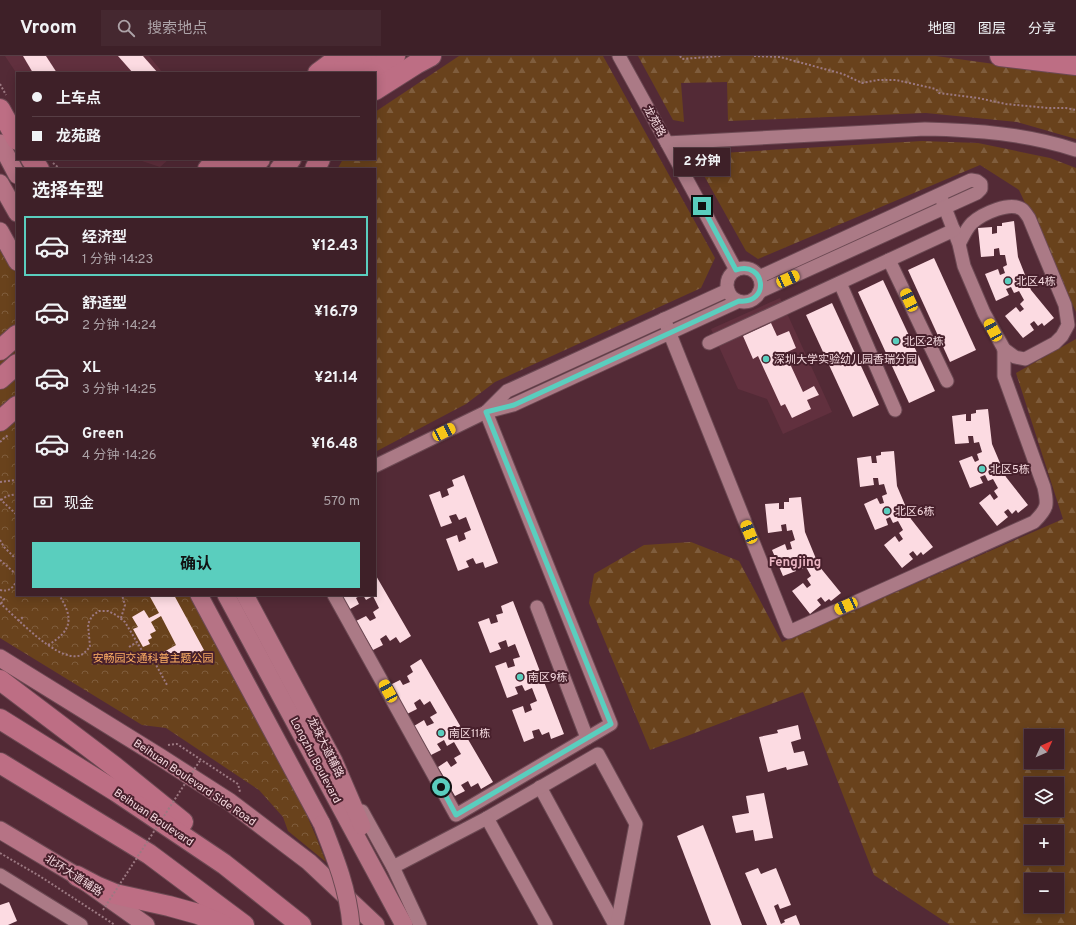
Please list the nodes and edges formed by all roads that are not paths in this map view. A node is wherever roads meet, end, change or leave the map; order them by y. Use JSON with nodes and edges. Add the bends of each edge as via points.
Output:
{"nodes":[{"id":1,"x":341,"y":56,"type":"edge"},
{"id":2,"x":366,"y":56,"type":"edge"},
{"id":3,"x":395,"y":56,"type":"edge"},
{"id":4,"x":619,"y":56,"type":"edge"},
{"id":5,"x":1000,"y":56,"type":"edge"},
{"id":6,"x":423,"y":60,"type":"edge"},
{"id":7,"x":1076,"y":65,"type":"edge"},
{"id":8,"x":319,"y":72,"type":"edge"},
{"id":9,"x":341,"y":72,"type":"edge"},
{"id":10,"x":370,"y":72,"type":"edge"},
{"id":11,"x":376,"y":89,"type":"edge"},
{"id":12,"x":376,"y":98,"type":"edge"},
{"id":13,"x":0,"y":109,"type":"edge"},
{"id":14,"x":16,"y":138,"type":"edge"},
{"id":15,"x":667,"y":143,"type":"junction"},
{"id":16,"x":0,"y":144,"type":"edge"},
{"id":17,"x":1076,"y":150,"type":"edge"},
{"id":18,"x":32,"y":160,"type":"edge"},
{"id":19,"x":218,"y":160,"type":"edge"},
{"id":20,"x":236,"y":160,"type":"edge"},
{"id":21,"x":259,"y":160,"type":"edge"},
{"id":22,"x":290,"y":160,"type":"edge"},
{"id":23,"x":38,"y":168,"type":"edge"},
{"id":24,"x":209,"y":168,"type":"edge"},
{"id":25,"x":226,"y":168,"type":"edge"},
{"id":26,"x":249,"y":168,"type":"edge"},
{"id":27,"x":281,"y":168,"type":"edge"},
{"id":28,"x":16,"y":173,"type":"edge"},
{"id":29,"x":0,"y":182,"type":"edge"},
{"id":30,"x":940,"y":195,"type":"junction"},
{"id":31,"x":945,"y":208,"type":"junction"},
{"id":32,"x":16,"y":211,"type":"edge"},
{"id":33,"x":954,"y":230,"type":"junction"},
{"id":34,"x":0,"y":231,"type":"edge"},
{"id":35,"x":959,"y":244,"type":"junction"},
{"id":36,"x":16,"y":260,"type":"edge"},
{"id":37,"x":890,"y":260,"type":"junction"},
{"id":38,"x":736,"y":270,"type":"junction"},
{"id":39,"x":759,"y":277,"type":"junction"},
{"id":40,"x":840,"y":283,"type":"junction"},
{"id":41,"x":728,"y":290,"type":"junction"},
{"id":42,"x":759,"y":292,"type":"junction"},
{"id":43,"x":739,"y":301,"type":"junction"},
{"id":44,"x":664,"y":319,"type":"junction"},
{"id":45,"x":670,"y":333,"type":"junction"},
{"id":46,"x":16,"y":336,"type":"edge"},
{"id":47,"x":709,"y":343,"type":"dead end"},
{"id":48,"x":1004,"y":349,"type":"junction"},
{"id":49,"x":0,"y":350,"type":"edge"},
{"id":50,"x":16,"y":365,"type":"edge"},
{"id":51,"x":0,"y":379,"type":"edge"},
{"id":52,"x":947,"y":381,"type":"dead end"},
{"id":53,"x":16,"y":407,"type":"edge"},
{"id":54,"x":895,"y":410,"type":"dead end"},
{"id":55,"x":486,"y":412,"type":"junction"},
{"id":56,"x":0,"y":421,"type":"edge"},
{"id":57,"x":376,"y":466,"type":"edge"},
{"id":58,"x":201,"y":596,"type":"edge"},
{"id":59,"x":227,"y":596,"type":"edge"},
{"id":60,"x":335,"y":596,"type":"edge"},
{"id":61,"x":248,"y":601,"type":"edge"},
{"id":62,"x":537,"y":608,"type":"dead end"},
{"id":63,"x":0,"y":658,"type":"edge"},
{"id":64,"x":0,"y":680,"type":"edge"},
{"id":65,"x":0,"y":719,"type":"edge"},
{"id":66,"x":587,"y":738,"type":"junction"},
{"id":67,"x":334,"y":761,"type":"junction"},
{"id":68,"x":0,"y":763,"type":"edge"},
{"id":69,"x":540,"y":787,"type":"junction"},
{"id":70,"x":487,"y":818,"type":"junction"},
{"id":71,"x":0,"y":830,"type":"edge"},
{"id":72,"x":224,"y":864,"type":"junction"},
{"id":73,"x":392,"y":867,"type":"junction"},
{"id":74,"x":0,"y":875,"type":"edge"},
{"id":75,"x":77,"y":876,"type":"junction"},
{"id":76,"x":81,"y":925,"type":"edge"},
{"id":77,"x":146,"y":925,"type":"edge"},
{"id":78,"x":223,"y":925,"type":"edge"},
{"id":79,"x":244,"y":925,"type":"edge"},
{"id":80,"x":301,"y":925,"type":"edge"},
{"id":81,"x":351,"y":925,"type":"edge"},
{"id":82,"x":376,"y":925,"type":"edge"},
{"id":83,"x":405,"y":925,"type":"edge"},
{"id":84,"x":420,"y":925,"type":"edge"},
{"id":85,"x":546,"y":925,"type":"edge"},
{"id":86,"x":616,"y":925,"type":"edge"}],
"edges":[{"from":1,"to":8,"type":"highway"},
{"from":2,"to":9,"type":"highway"},
{"from":3,"to":10,"type":"highway"},
{"from":4,"to":15,"type":"street","name":"龙苑路"},
{"from":5,"to":7,"type":"highway"},
{"from":6,"to":11,"type":"highway"},
{"from":6,"to":12,"type":"highway"},
{"from":13,"to":14,"type":"highway"},
{"from":15,"to":17,"type":"street","via":[[947,129],[1004,133],[1043,140]]},
{"from":15,"to":38,"type":"street","name":"龙苑路"},
{"from":16,"to":28,"type":"main road"},
{"from":18,"to":23,"type":"highway"},
{"from":19,"to":24,"type":"highway"},
{"from":20,"to":25,"type":"highway"},
{"from":21,"to":26,"type":"highway"},
{"from":22,"to":27,"type":"highway"},
{"from":29,"to":32,"type":"main road"},
{"from":30,"to":31,"type":"street"},
{"from":30,"to":31,"type":"street","via":[[971,180],[977,180],[981,184],[981,189],[977,193]]},
{"from":30,"to":39,"type":"street"},
{"from":31,"to":33,"type":"street"},
{"from":31,"to":42,"type":"street"},
{"from":33,"to":35,"type":"street"},
{"from":33,"to":37,"type":"street"},
{"from":34,"to":36,"type":"main road"},
{"from":35,"to":48,"type":"street","via":[[971,284]]},
{"from":35,"to":48,"type":"street","via":[[972,223],[994,210],[1015,206],[1023,210],[1029,218],[1065,305],[1068,326],[1055,343],[1025,359],[1015,357]]},
{"from":37,"to":40,"type":"street"},
{"from":37,"to":52,"type":"street"},
{"from":38,"to":39,"type":"street","via":[[751,270]]},
{"from":38,"to":41,"type":"street","via":[[728,279]]},
{"from":39,"to":42,"type":"street"},
{"from":40,"to":47,"type":"street"},
{"from":40,"to":54,"type":"street"},
{"from":41,"to":43,"type":"street"},
{"from":41,"to":44,"type":"street"},
{"from":42,"to":43,"type":"street","via":[[751,300]]},
{"from":43,"to":45,"type":"street"},
{"from":44,"to":45,"type":"street"},
{"from":44,"to":55,"type":"street","via":[[507,391]]},
{"from":45,"to":48,"type":"street","via":[[789,632],[1034,522],[1043,514],[1047,502],[1044,486],[1004,376]]},
{"from":45,"to":55,"type":"street","via":[[514,405]]},
{"from":46,"to":49,"type":"highway"},
{"from":50,"to":51,"type":"highway"},
{"from":53,"to":56,"type":"highway"},
{"from":55,"to":57,"type":"street"},
{"from":55,"to":66,"type":"street","via":[[611,724]]},
{"from":58,"to":81,"type":"main road","bridge":true,"via":[[322,824],[340,869]]},
{"from":59,"to":83,"type":"main road","name":"Longzhu Boulevard"},
{"from":60,"to":66,"type":"street","via":[[456,815]]},
{"from":61,"to":67,"type":"main road","name":"龙珠大道辅路"},
{"from":62,"to":66,"type":"street"},
{"from":63,"to":82,"type":"main road","name":"Beihuan Boulevard Side Road","via":[[230,802],[309,862]]},
{"from":64,"to":72,"type":"highway","via":[[188,826]]},
{"from":65,"to":72,"type":"highway","name":"Beihuan Boulevard","via":[[117,792]]},
{"from":67,"to":73,"type":"street"},
{"from":67,"to":83,"type":"main road","name":"龙珠大道辅路"},
{"from":68,"to":79,"type":"highway","via":[[149,854]]},
{"from":69,"to":70,"type":"street"},
{"from":69,"to":86,"type":"street"},
{"from":69,"to":86,"type":"street","via":[[598,754],[636,824]]},
{"from":70,"to":73,"type":"street"},
{"from":70,"to":85,"type":"street"},
{"from":71,"to":75,"type":"main road","name":"北环大道辅路"},
{"from":72,"to":80,"type":"highway","name":"Beihuan Boulevard"},
{"from":73,"to":84,"type":"street"},
{"from":74,"to":76,"type":"street"},
{"from":75,"to":77,"type":"main road","name":"北环大道辅路"},
{"from":75,"to":78,"type":"highway","via":[[115,894],[198,914]]}]}
